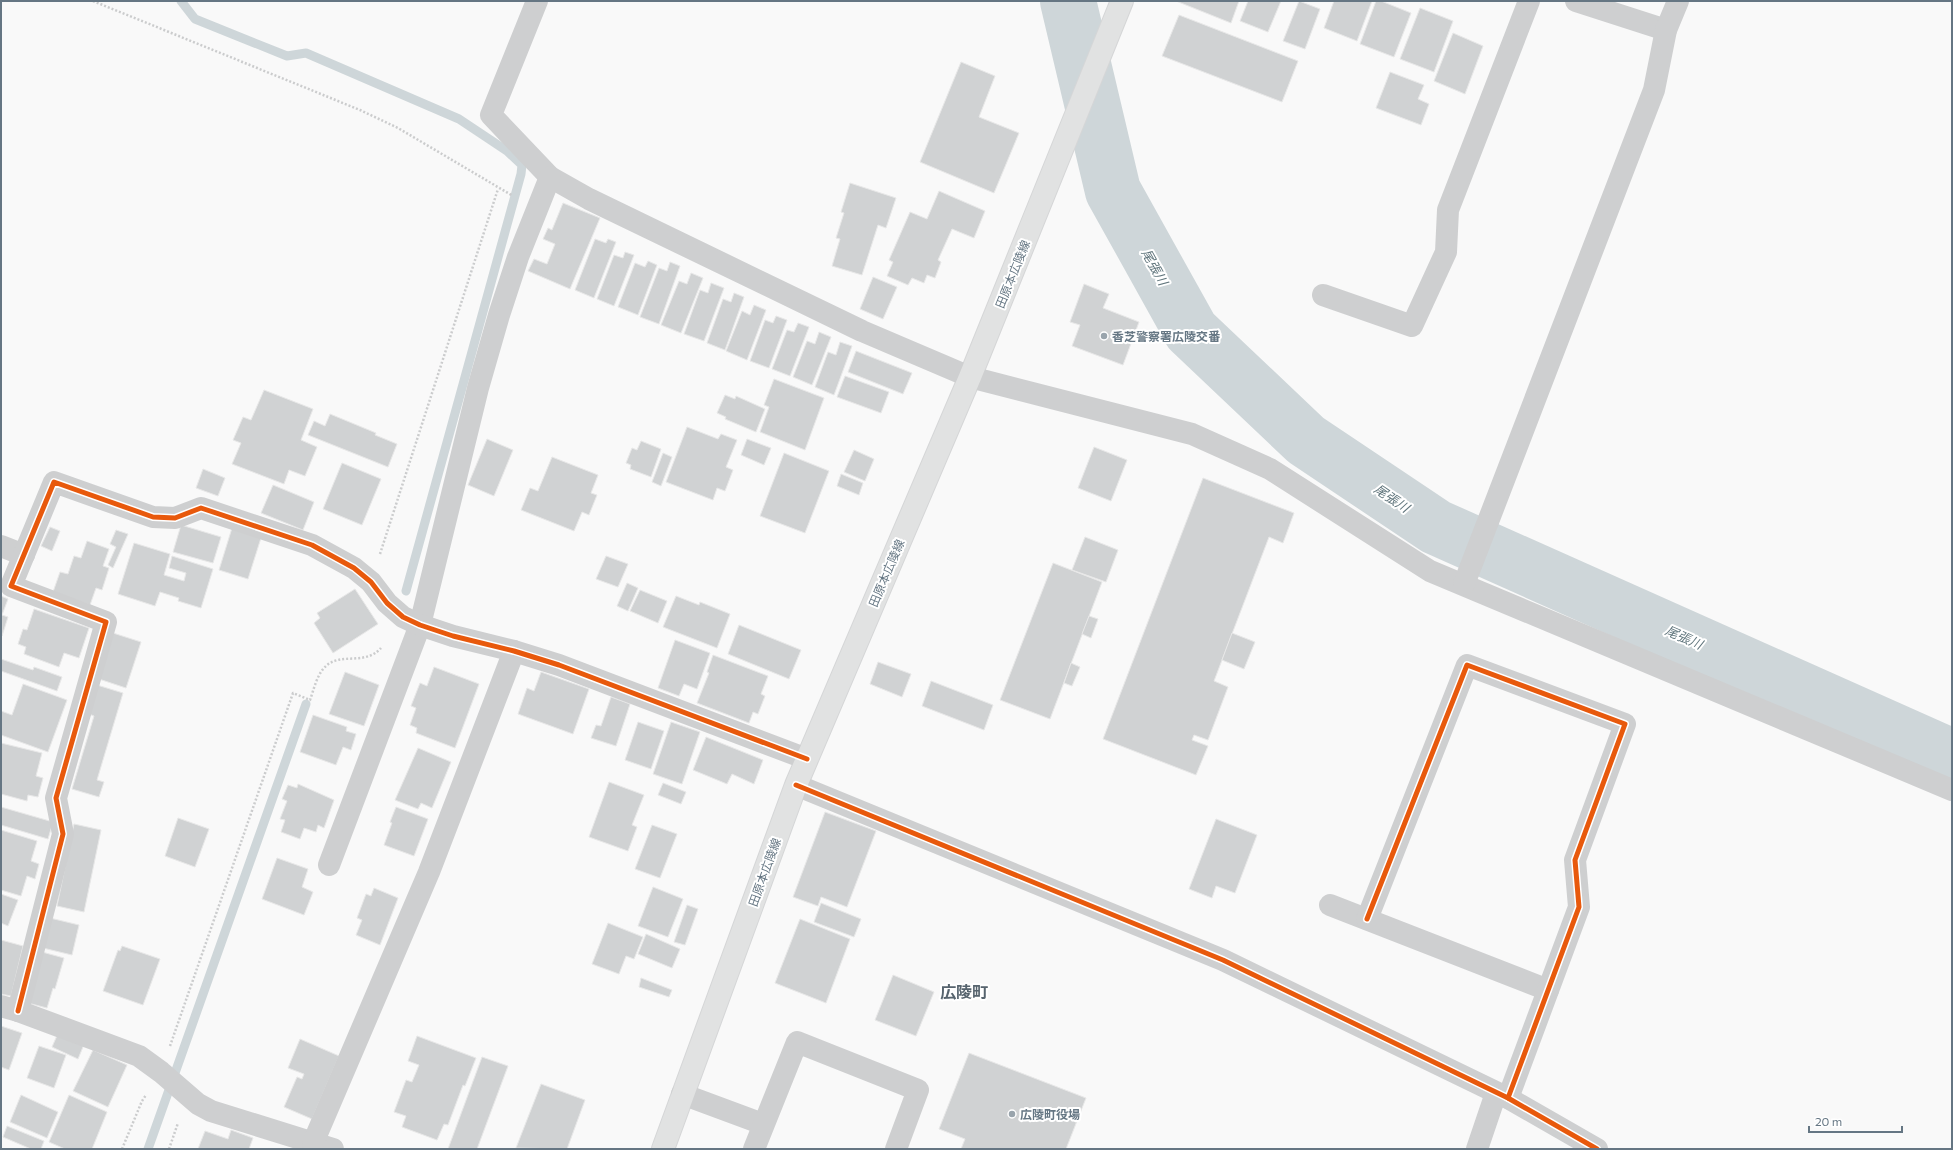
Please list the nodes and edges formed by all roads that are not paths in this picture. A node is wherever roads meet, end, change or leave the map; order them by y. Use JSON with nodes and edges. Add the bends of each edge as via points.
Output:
{"nodes":[{"id":1,"x":537,"y":1,"type":"edge"},
{"id":2,"x":1122,"y":1,"type":"edge"},
{"id":3,"x":1528,"y":1,"type":"edge"},
{"id":4,"x":1576,"y":1,"type":"edge"},
{"id":5,"x":1678,"y":1,"type":"edge"},
{"id":6,"x":1666,"y":30,"type":"junction"},
{"id":7,"x":550,"y":177,"type":"junction"},
{"id":8,"x":1323,"y":295,"type":"dead end"},
{"id":9,"x":970,"y":377,"type":"junction"},
{"id":10,"x":1,"y":546,"type":"edge"},
{"id":11,"x":24,"y":555,"type":"junction"},
{"id":12,"x":1466,"y":578,"type":"junction"},
{"id":13,"x":412,"y":621,"type":"junction"},
{"id":14,"x":514,"y":651,"type":"junction"},
{"id":15,"x":807,"y":759,"type":"junction"},
{"id":16,"x":796,"y":784,"type":"junction"},
{"id":17,"x":1952,"y":790,"type":"edge"},
{"id":18,"x":329,"y":865,"type":"dead end"},
{"id":19,"x":1330,"y":905,"type":"dead end"},
{"id":20,"x":1367,"y":919,"type":"junction"},
{"id":21,"x":1548,"y":990,"type":"junction"},
{"id":22,"x":10,"y":1009,"type":"edge"},
{"id":23,"x":682,"y":1094,"type":"junction"},
{"id":24,"x":1502,"y":1095,"type":"junction"},
{"id":25,"x":763,"y":1124,"type":"junction"},
{"id":26,"x":323,"y":1146,"type":"edge"},
{"id":27,"x":663,"y":1149,"type":"edge"},
{"id":28,"x":754,"y":1149,"type":"edge"},
{"id":29,"x":896,"y":1149,"type":"edge"},
{"id":30,"x":1477,"y":1149,"type":"edge"},
{"id":31,"x":1597,"y":1149,"type":"edge"}],
"edges":[{"from":1,"to":7,"type":"street","via":[[491,115]]},
{"from":2,"to":9,"type":"main road","name":"田原本広陵線"},
{"from":3,"to":8,"type":"street","via":[[1448,210],[1446,252],[1412,326]]},
{"from":4,"to":6,"type":"street"},
{"from":5,"to":6,"type":"street"},
{"from":6,"to":12,"type":"street","via":[[1654,90]]},
{"from":7,"to":9,"type":"street","via":[[589,199],[820,310]]},
{"from":7,"to":13,"type":"street","via":[[518,257],[499,315]]},
{"from":9,"to":12,"type":"street","via":[[1192,434],[1270,469],[1430,571]]},
{"from":9,"to":15,"type":"main road","name":"田原本広陵線"},
{"from":10,"to":11,"type":"street"},
{"from":11,"to":13,"type":"street","via":[[54,482],[153,517],[175,518],[201,508],[312,545],[354,568],[371,582],[387,603]]},
{"from":11,"to":22,"type":"street","via":[[11,586],[106,622],[56,798],[63,834]]},
{"from":12,"to":17,"type":"street"},
{"from":13,"to":14,"type":"street","via":[[452,636]]},
{"from":13,"to":18,"type":"street"},
{"from":14,"to":15,"type":"street","via":[[559,665]]},
{"from":14,"to":26,"type":"street"},
{"from":15,"to":16,"type":"main road","name":"田原本広陵線"},
{"from":16,"to":23,"type":"main road","name":"田原本広陵線"},
{"from":16,"to":24,"type":"street","via":[[1223,960]]},
{"from":19,"to":20,"type":"street"},
{"from":20,"to":21,"type":"street"},
{"from":20,"to":21,"type":"street","via":[[1467,665],[1625,724],[1575,860],[1579,907]]},
{"from":21,"to":24,"type":"street"},
{"from":22,"to":26,"type":"street","via":[[139,1056],[198,1104],[211,1111]]},
{"from":23,"to":25,"type":"street"},
{"from":23,"to":27,"type":"main road","name":"田原本広陵線"},
{"from":24,"to":30,"type":"street"},
{"from":24,"to":31,"type":"street"},
{"from":25,"to":28,"type":"street"},
{"from":25,"to":29,"type":"street","via":[[796,1042],[918,1090]]}]}
